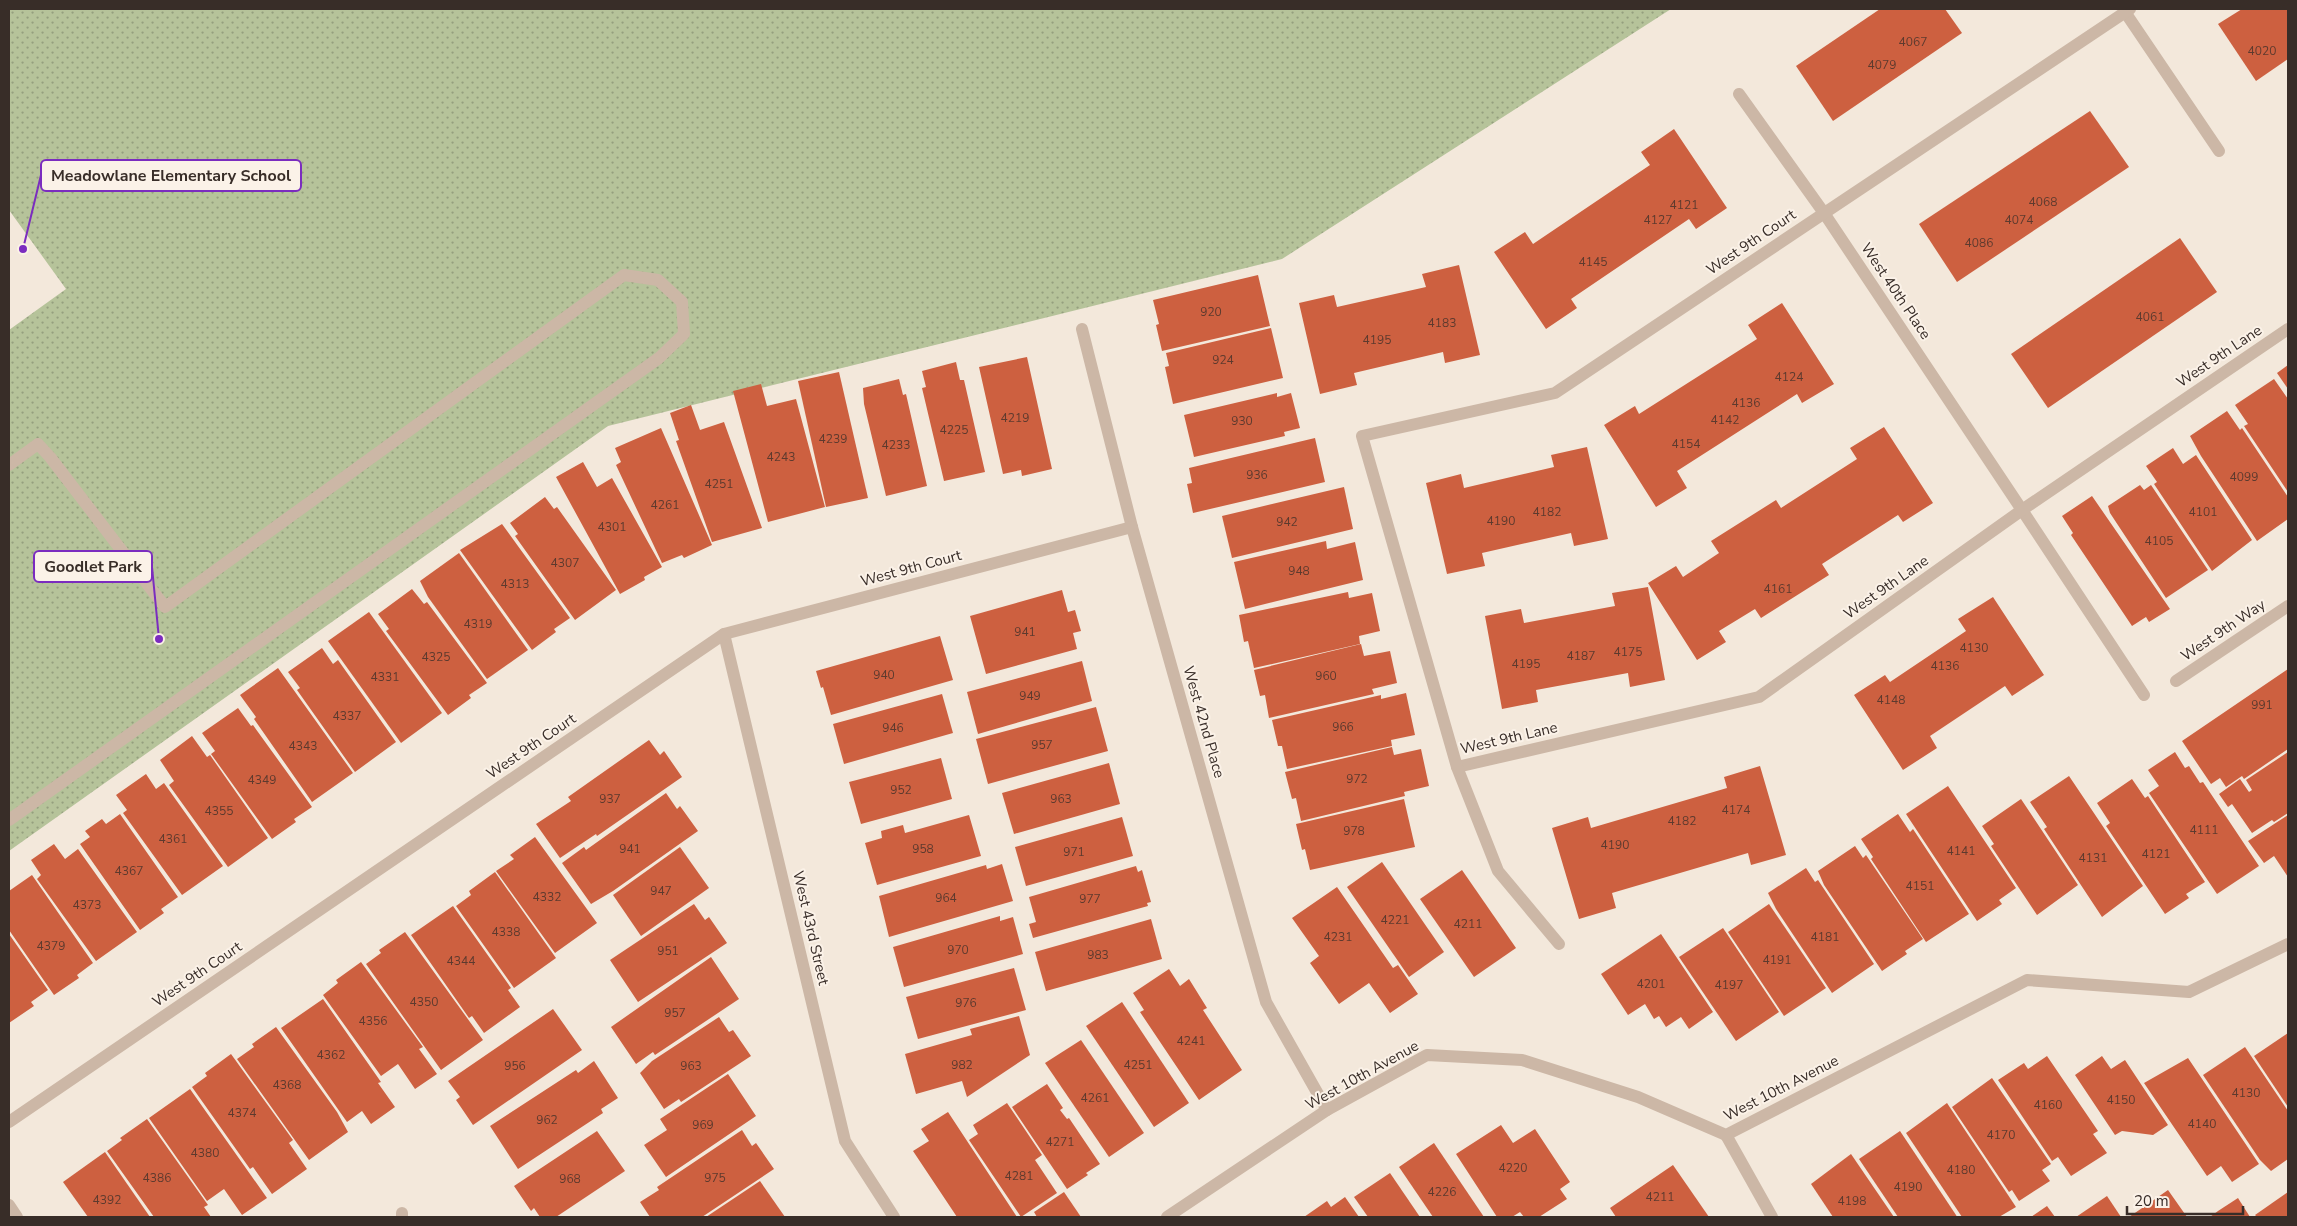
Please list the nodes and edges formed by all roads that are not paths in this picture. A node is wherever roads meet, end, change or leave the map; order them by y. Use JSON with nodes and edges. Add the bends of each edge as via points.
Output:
{"nodes":[{"id":1,"x":2127,"y":10,"type":"edge"},
{"id":2,"x":1739,"y":94,"type":"dead end"},
{"id":3,"x":2219,"y":151,"type":"dead end"},
{"id":4,"x":1824,"y":213,"type":"junction"},
{"id":5,"x":1082,"y":329,"type":"dead end"},
{"id":6,"x":2288,"y":329,"type":"edge"},
{"id":7,"x":9,"y":465,"type":"edge"},
{"id":8,"x":2022,"y":510,"type":"junction"},
{"id":9,"x":1132,"y":527,"type":"junction"},
{"id":10,"x":2288,"y":606,"type":"edge"},
{"id":11,"x":724,"y":634,"type":"junction"},
{"id":12,"x":2176,"y":681,"type":"dead end"},
{"id":13,"x":2144,"y":695,"type":"dead end"},
{"id":14,"x":1457,"y":767,"type":"junction"},
{"id":15,"x":9,"y":820,"type":"edge"},
{"id":16,"x":1559,"y":944,"type":"dead end"},
{"id":17,"x":2288,"y":944,"type":"edge"},
{"id":18,"x":1327,"y":1110,"type":"junction"},
{"id":19,"x":9,"y":1122,"type":"edge"},
{"id":20,"x":1726,"y":1135,"type":"junction"},
{"id":21,"x":9,"y":1205,"type":"edge"},
{"id":22,"x":17,"y":1217,"type":"edge"},
{"id":23,"x":894,"y":1217,"type":"edge"},
{"id":24,"x":1166,"y":1217,"type":"edge"},
{"id":25,"x":1772,"y":1217,"type":"edge"}],
"edges":[{"from":1,"to":3,"type":"street"},
{"from":1,"to":4,"type":"street","name":"West 9th Court"},
{"from":2,"to":4,"type":"street","name":"West 40th Place"},
{"from":4,"to":8,"type":"street","name":"West 40th Place"},
{"from":4,"to":14,"type":"street","name":"West 9th Court","via":[[1556,393],[1362,436]]},
{"from":5,"to":9,"type":"street","name":"West 42nd Place"},
{"from":6,"to":8,"type":"street","name":"West 9th Lane"},
{"from":7,"to":15,"type":"street","via":[[38,444],[165,607],[624,275],[658,280],[682,302],[684,334],[659,358]]},
{"from":8,"to":13,"type":"street","name":"West 40th Place"},
{"from":8,"to":14,"type":"street","name":"West 9th Lane","via":[[1758,697]]},
{"from":9,"to":11,"type":"street","name":"West 9th Court"},
{"from":9,"to":18,"type":"street","name":"West 42nd Place","via":[[1266,1002]]},
{"from":10,"to":12,"type":"street","name":"West 9th Way"},
{"from":11,"to":19,"type":"street","name":"West 9th Court"},
{"from":11,"to":23,"type":"street","name":"West 43rd Street","via":[[845,1141]]},
{"from":14,"to":16,"type":"street","via":[[1498,871]]},
{"from":17,"to":20,"type":"street","name":"West 10th Avenue","via":[[2189,992],[2027,980]]},
{"from":18,"to":20,"type":"street","name":"West 10th Avenue","via":[[1427,1055],[1522,1060],[1638,1097]]},
{"from":18,"to":24,"type":"street","name":"West 10th Avenue"},
{"from":20,"to":25,"type":"street"},
{"from":21,"to":22,"type":"street"}]}
